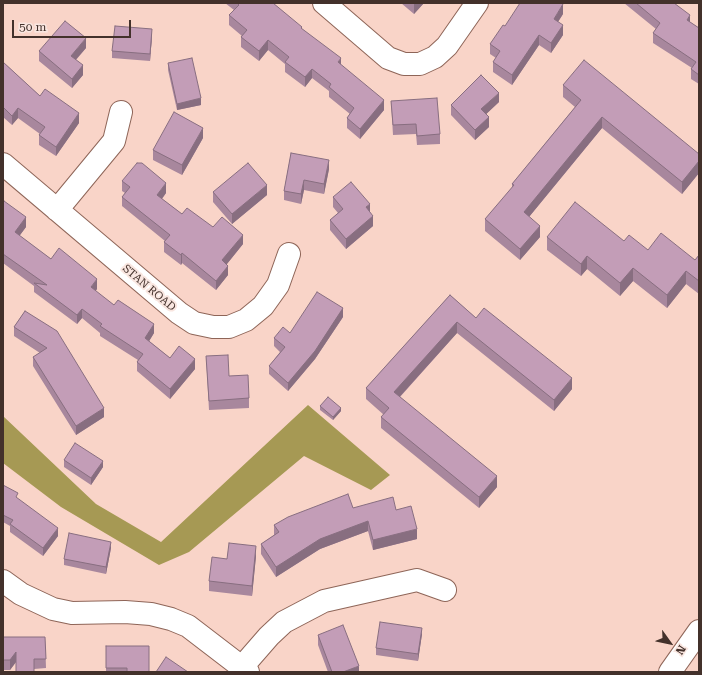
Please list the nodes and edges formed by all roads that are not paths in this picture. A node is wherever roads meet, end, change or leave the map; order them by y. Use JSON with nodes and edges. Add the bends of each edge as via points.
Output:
{"nodes":[{"id":1,"x":324,"y":3,"type":"edge"},
{"id":2,"x":477,"y":3,"type":"edge"},
{"id":3,"x":121,"y":112,"type":"dead end"},
{"id":4,"x":3,"y":164,"type":"edge"},
{"id":5,"x":57,"y":210,"type":"junction"},
{"id":6,"x":289,"y":254,"type":"dead end"},
{"id":7,"x":3,"y":581,"type":"edge"},
{"id":8,"x":445,"y":590,"type":"dead end"},
{"id":9,"x":699,"y":631,"type":"edge"},
{"id":10,"x":245,"y":669,"type":"edge"},
{"id":11,"x":670,"y":672,"type":"edge"}],
"edges":[{"from":1,"to":2,"type":"street","via":[[388,58],[404,64],[420,64],[435,57],[447,46]]},
{"from":3,"to":5,"type":"street","via":[[114,141]]},
{"from":4,"to":5,"type":"street","name":"STAN ROAD"},
{"from":5,"to":6,"type":"street","name":"STAN ROAD","via":[[178,313],[194,323],[213,327],[229,327],[246,320],[263,306],[278,285]]},
{"from":7,"to":10,"type":"street","via":[[35,601],[72,613],[125,612],[171,619],[188,626]]},
{"from":8,"to":10,"type":"street","via":[[416,580],[324,601],[284,622],[269,636]]},
{"from":9,"to":11,"type":"street"}]}
